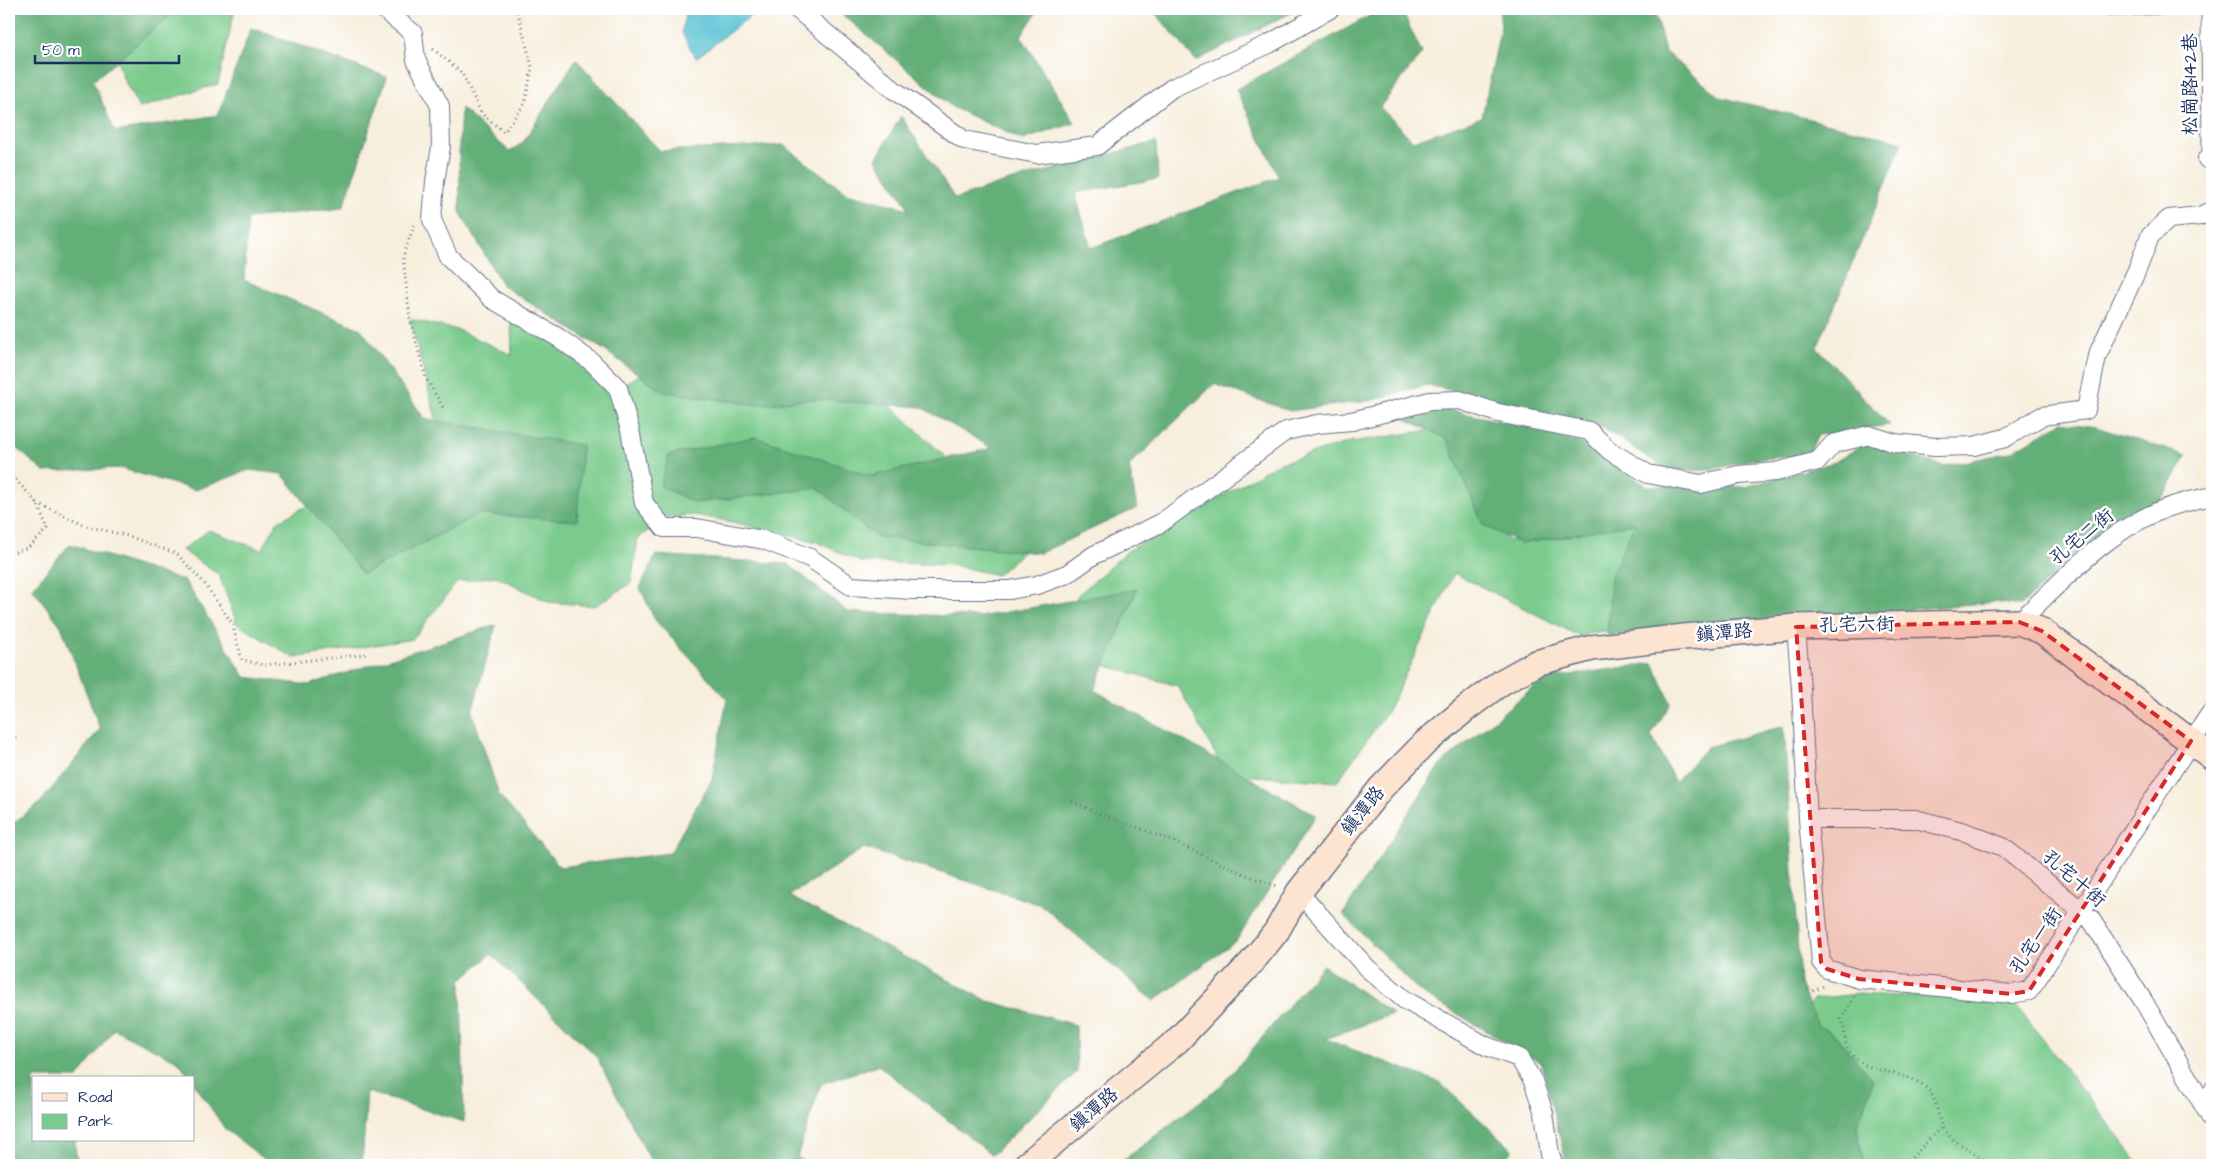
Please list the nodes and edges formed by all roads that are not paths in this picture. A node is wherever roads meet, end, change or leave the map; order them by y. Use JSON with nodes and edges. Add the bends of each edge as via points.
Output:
{"nodes":[{"id":1,"x":383,"y":9,"type":"edge"},
{"id":2,"x":797,"y":9,"type":"edge"},
{"id":3,"x":1330,"y":9,"type":"edge"},
{"id":4,"x":2097,"y":9,"type":"edge"},
{"id":5,"x":2164,"y":9,"type":"edge"},
{"id":6,"x":2206,"y":9,"type":"edge"},
{"id":7,"x":2210,"y":158,"type":"edge"},
{"id":8,"x":2212,"y":211,"type":"edge"},
{"id":9,"x":2212,"y":497,"type":"edge"},
{"id":10,"x":2019,"y":622,"type":"junction"},
{"id":11,"x":1796,"y":627,"type":"junction"},
{"id":12,"x":2212,"y":712,"type":"edge"},
{"id":13,"x":2191,"y":741,"type":"junction"},
{"id":14,"x":2212,"y":757,"type":"edge"},
{"id":15,"x":1808,"y":819,"type":"junction"},
{"id":16,"x":1300,"y":892,"type":"junction"},
{"id":17,"x":2083,"y":911,"type":"junction"},
{"id":18,"x":1821,"y":962,"type":"joint"},
{"id":19,"x":2212,"y":1084,"type":"edge"},
{"id":20,"x":2201,"y":1101,"type":"junction"},
{"id":21,"x":2212,"y":1120,"type":"edge"},
{"id":22,"x":1026,"y":1165,"type":"edge"},
{"id":23,"x":1554,"y":1165,"type":"edge"}],
"edges":[{"from":1,"to":8,"type":"street","via":[[413,33],[416,60],[440,106],[441,147],[432,220],[448,256],[492,298],[559,338],[592,362],[618,388],[630,430],[644,504],[664,528],[697,528],[764,540],[810,558],[851,586],[1010,590],[1037,585],[1067,574],[1094,555],[1161,523],[1286,431],[1352,421],[1430,400],[1460,400],[1498,414],[1589,431],[1610,451],[1648,474],[1701,484],[1738,475],[1776,472],[1818,461],[1833,444],[1869,435],[1895,443],[1935,447],[1974,446],[2005,438],[2042,416],[2086,410],[2097,356],[2150,236],[2170,220]]},
{"from":2,"to":3,"type":"street","via":[[894,90],[964,140],[1037,154],[1097,146],[1172,88],[1269,44]]},
{"from":4,"to":5,"type":"lane"},
{"from":6,"to":7,"type":"lane","name":"松崗路142巷"},
{"from":9,"to":10,"type":"street","name":"孔宅二街","via":[[2171,506],[2126,527],[2083,561]]},
{"from":10,"to":11,"type":"street","name":"孔宅六街"},
{"from":10,"to":13,"type":"street","name":"孔宅六街","via":[[2042,631]]},
{"from":11,"to":15,"type":"street","name":"孔宅六街"},
{"from":11,"to":16,"type":"street","name":"鎮潭路","via":[[1592,648],[1536,663],[1502,682],[1425,742],[1381,788]]},
{"from":12,"to":13,"type":"street","name":"孔宅一街"},
{"from":13,"to":14,"type":"street","name":"孔宅六街"},
{"from":13,"to":17,"type":"street","name":"孔宅一街"},
{"from":15,"to":17,"type":"street","name":"孔宅十街","via":[[1915,819],[1964,832],[2003,847]]},
{"from":15,"to":18,"type":"street","name":"孔宅六街"},
{"from":16,"to":22,"type":"street","name":"鎮潭路","via":[[1276,932],[1251,963],[1177,1040]]},
{"from":16,"to":23,"type":"street","via":[[1367,968],[1405,1000],[1486,1046],[1519,1058],[1533,1081],[1544,1113]]},
{"from":17,"to":18,"type":"street","name":"孔宅一街","via":[[2030,991],[2011,994],[1859,978],[1827,969]]},
{"from":17,"to":20,"type":"street","name":"孔宅十街","via":[[2144,1002]]},
{"from":19,"to":20,"type":"lane"},
{"from":20,"to":21,"type":"street","name":"孔宅十街"}]}
